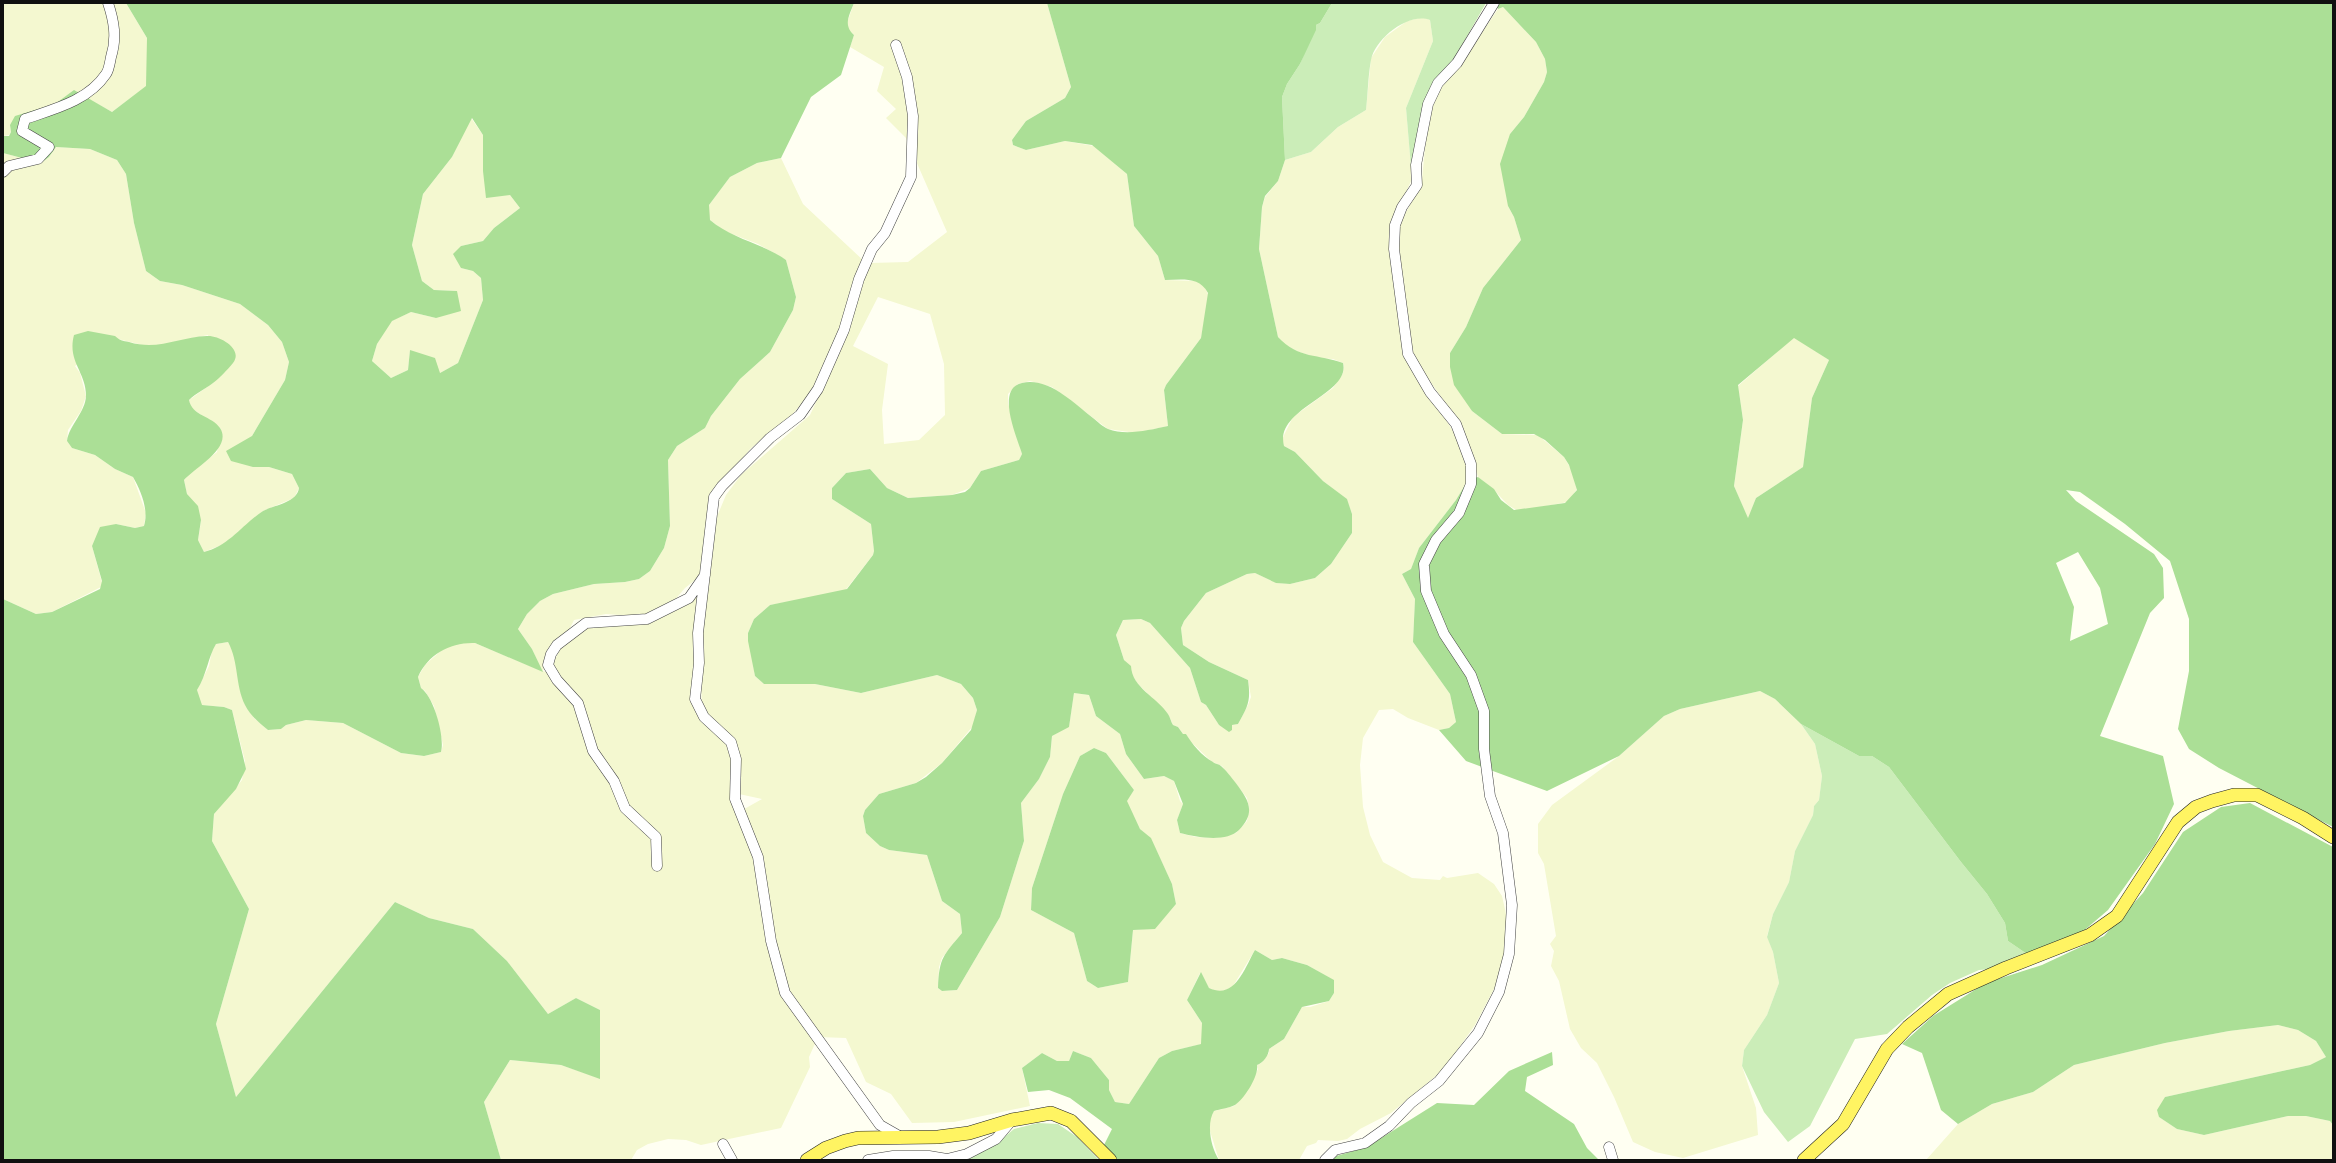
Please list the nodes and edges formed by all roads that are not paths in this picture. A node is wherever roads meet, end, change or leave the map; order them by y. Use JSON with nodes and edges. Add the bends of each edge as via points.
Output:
{"nodes":[{"id":1,"x":108,"y":3,"type":"edge"},
{"id":2,"x":1494,"y":3,"type":"edge"},
{"id":3,"x":896,"y":45,"type":"dead end"},
{"id":4,"x":3,"y":172,"type":"edge"},
{"id":5,"x":705,"y":575,"type":"junction"},
{"id":6,"x":2333,"y":837,"type":"edge"},
{"id":7,"x":657,"y":866,"type":"dead end"},
{"id":8,"x":1012,"y":1120,"type":"junction"},
{"id":9,"x":902,"y":1138,"type":"junction"},
{"id":10,"x":723,"y":1144,"type":"dead end"},
{"id":11,"x":1609,"y":1147,"type":"dead end"},
{"id":12,"x":732,"y":1160,"type":"edge"},
{"id":13,"x":807,"y":1160,"type":"edge"},
{"id":14,"x":868,"y":1160,"type":"edge"},
{"id":15,"x":1110,"y":1160,"type":"edge"},
{"id":16,"x":1325,"y":1160,"type":"edge"},
{"id":17,"x":1613,"y":1160,"type":"edge"},
{"id":18,"x":1804,"y":1160,"type":"edge"}],
"edges":[{"from":1,"to":4,"type":"street","via":[[114,21],[114,48],[107,73],[92,90],[70,103],[25,119],[22,131],[50,146],[38,159],[9,166]]},
{"from":2,"to":16,"type":"street","via":[[1457,63],[1438,83],[1428,104],[1416,165],[1417,185],[1402,207],[1396,225],[1394,248],[1408,354],[1430,392],[1456,424],[1471,464],[1470,484],[1459,513],[1436,540],[1424,564],[1426,591],[1444,634],[1471,675],[1484,711],[1484,749],[1490,796],[1502,833],[1512,905],[1509,954],[1499,992],[1478,1033],[1440,1081],[1411,1102],[1389,1126],[1365,1143],[1335,1150]]},
{"from":3,"to":5,"type":"street","via":[[907,77],[913,116],[911,177],[885,233],[872,249],[859,278],[844,330],[818,389],[800,415],[770,438],[714,497]]},
{"from":5,"to":7,"type":"street","via":[[689,598],[647,619],[586,623],[557,645],[548,665],[557,680],[578,703],[593,751],[614,781],[626,808],[656,837]]},
{"from":5,"to":9,"type":"street","via":[[698,633],[699,663],[695,699],[704,717],[731,742],[736,759],[735,799],[758,857],[771,941],[786,993],[880,1125]]},
{"from":6,"to":18,"type":"main road","via":[[2303,818],[2257,796],[2234,795],[2196,807],[2178,822],[2117,916],[2090,935],[1948,994],[1908,1026],[1887,1049],[1844,1124]]},
{"from":8,"to":9,"type":"main road","via":[[969,1133]]},
{"from":8,"to":14,"type":"street","via":[[996,1139],[967,1154],[947,1159],[893,1156]]},
{"from":8,"to":15,"type":"main road","via":[[1040,1113],[1062,1116],[1080,1129]]},
{"from":9,"to":13,"type":"main road","via":[[858,1138],[844,1141]]},
{"from":10,"to":12,"type":"street"},
{"from":11,"to":17,"type":"street"}]}
